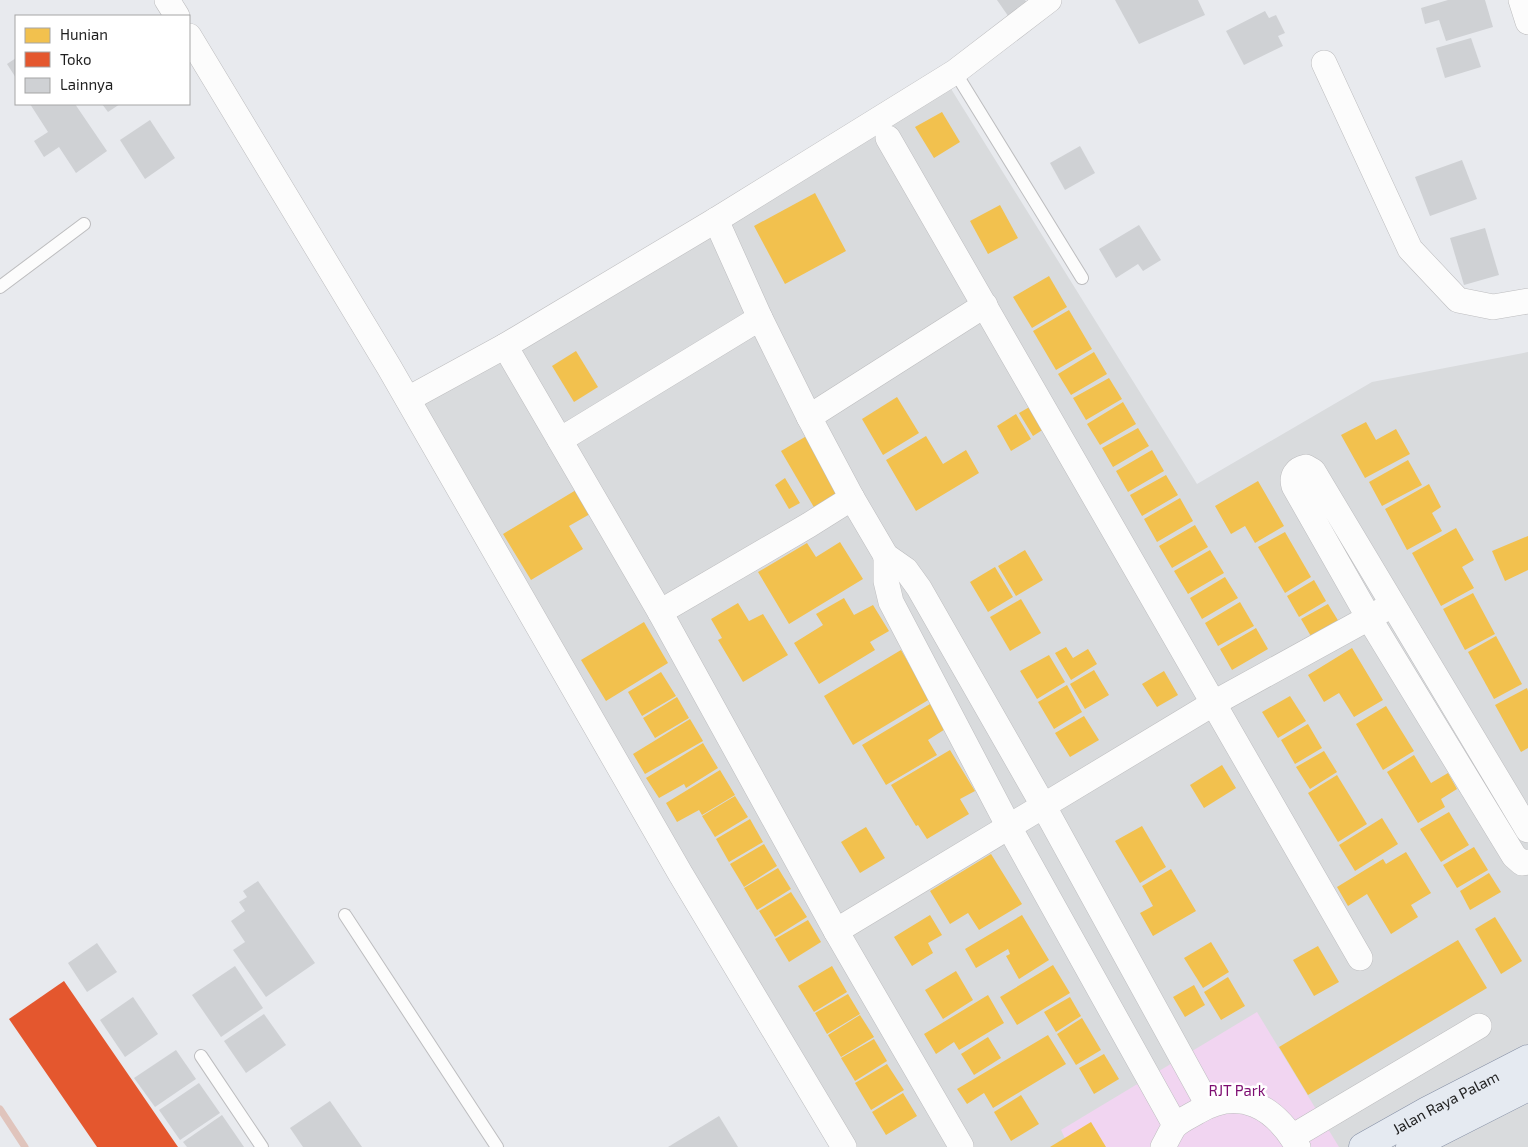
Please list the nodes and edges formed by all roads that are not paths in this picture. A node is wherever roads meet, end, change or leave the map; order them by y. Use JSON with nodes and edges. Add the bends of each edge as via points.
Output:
{"nodes":[{"id":1,"x":167,"y":0,"type":"edge"},
{"id":2,"x":1049,"y":0,"type":"edge"},
{"id":3,"x":1521,"y":0,"type":"edge"},
{"id":4,"x":176,"y":15,"type":"edge"},
{"id":5,"x":1528,"y":22,"type":"edge"},
{"id":6,"x":190,"y":38,"type":"edge"},
{"id":7,"x":1324,"y":63,"type":"dead end"},
{"id":8,"x":956,"y":72,"type":"junction"},
{"id":9,"x":888,"y":138,"type":"dead end"},
{"id":10,"x":716,"y":220,"type":"junction"},
{"id":11,"x":84,"y":224,"type":"dead end"},
{"id":12,"x":1082,"y":278,"type":"dead end"},
{"id":13,"x":1,"y":283,"type":"edge"},
{"id":14,"x":1528,"y":301,"type":"edge"},
{"id":15,"x":985,"y":305,"type":"junction"},
{"id":16,"x":760,"y":318,"type":"junction"},
{"id":17,"x":505,"y":346,"type":"junction"},
{"id":18,"x":408,"y":399,"type":"junction"},
{"id":19,"x":809,"y":417,"type":"junction"},
{"id":20,"x":560,"y":440,"type":"junction"},
{"id":21,"x":852,"y":498,"type":"junction"},
{"id":22,"x":886,"y":556,"type":"junction"},
{"id":23,"x":1392,"y":605,"type":"junction"},
{"id":24,"x":660,"y":612,"type":"junction"},
{"id":25,"x":1369,"y":618,"type":"junction"},
{"id":26,"x":1214,"y":703,"type":"junction"},
{"id":27,"x":1043,"y":805,"type":"junction"},
{"id":28,"x":1008,"y":826,"type":"junction"},
{"id":29,"x":1528,"y":830,"type":"edge"},
{"id":30,"x":1528,"y":862,"type":"edge"},
{"id":31,"x":345,"y":915,"type":"dead end"},
{"id":32,"x":836,"y":931,"type":"junction"},
{"id":33,"x":1360,"y":958,"type":"dead end"},
{"id":34,"x":1479,"y":1026,"type":"dead end"},
{"id":35,"x":201,"y":1056,"type":"dead end"},
{"id":36,"x":1528,"y":1059,"type":"edge"},
{"id":37,"x":1528,"y":1087,"type":"edge"},
{"id":38,"x":1208,"y":1105,"type":"junction"},
{"id":39,"x":1175,"y":1125,"type":"junction"},
{"id":40,"x":1295,"y":1142,"type":"edge"},
{"id":41,"x":961,"y":1146,"type":"edge"},
{"id":42,"x":262,"y":1147,"type":"edge"},
{"id":43,"x":498,"y":1147,"type":"edge"},
{"id":44,"x":844,"y":1147,"type":"edge"},
{"id":45,"x":1163,"y":1147,"type":"edge"},
{"id":46,"x":1363,"y":1147,"type":"edge"},
{"id":47,"x":1410,"y":1147,"type":"edge"}],
"edges":[{"from":1,"to":4,"type":"street"},
{"from":2,"to":8,"type":"street"},
{"from":3,"to":5,"type":"street"},
{"from":6,"to":18,"type":"street"},
{"from":7,"to":14,"type":"street","via":[[1410,249],[1458,300],[1493,307]]},
{"from":8,"to":10,"type":"street"},
{"from":8,"to":12,"type":"lane"},
{"from":9,"to":15,"type":"street"},
{"from":10,"to":16,"type":"street"},
{"from":10,"to":17,"type":"street"},
{"from":11,"to":13,"type":"lane"},
{"from":15,"to":19,"type":"street"},
{"from":15,"to":26,"type":"street"},
{"from":16,"to":19,"type":"street"},
{"from":16,"to":20,"type":"street"},
{"from":17,"to":18,"type":"street"},
{"from":17,"to":20,"type":"street"},
{"from":18,"to":44,"type":"street","via":[[680,873]]},
{"from":19,"to":21,"type":"street"},
{"from":20,"to":24,"type":"street"},
{"from":21,"to":22,"type":"street"},
{"from":21,"to":24,"type":"street"},
{"from":22,"to":27,"type":"street","via":[[906,570],[919,588]]},
{"from":22,"to":28,"type":"street","via":[[886,581],[891,602]]},
{"from":23,"to":25,"type":"street"},
{"from":23,"to":25,"type":"street","via":[[1313,471],[1303,467],[1292,480],[1294,486]]},
{"from":23,"to":29,"type":"street"},
{"from":24,"to":32,"type":"street"},
{"from":25,"to":26,"type":"street"},
{"from":25,"to":30,"type":"street","via":[[1514,856],[1522,863]]},
{"from":26,"to":27,"type":"street"},
{"from":26,"to":33,"type":"street"},
{"from":27,"to":28,"type":"street"},
{"from":27,"to":38,"type":"street"},
{"from":28,"to":32,"type":"street"},
{"from":28,"to":39,"type":"street"},
{"from":31,"to":43,"type":"lane"},
{"from":32,"to":41,"type":"street"},
{"from":34,"to":40,"type":"street"},
{"from":35,"to":42,"type":"lane"},
{"from":36,"to":46,"type":"main road","name":"Jalan Raya Palam"},
{"from":37,"to":47,"type":"main road","name":"Jalan Raya Palam"},
{"from":38,"to":39,"type":"street"},
{"from":38,"to":40,"type":"street","via":[[1230,1101],[1253,1103],[1280,1120]]},
{"from":39,"to":45,"type":"street"}]}
